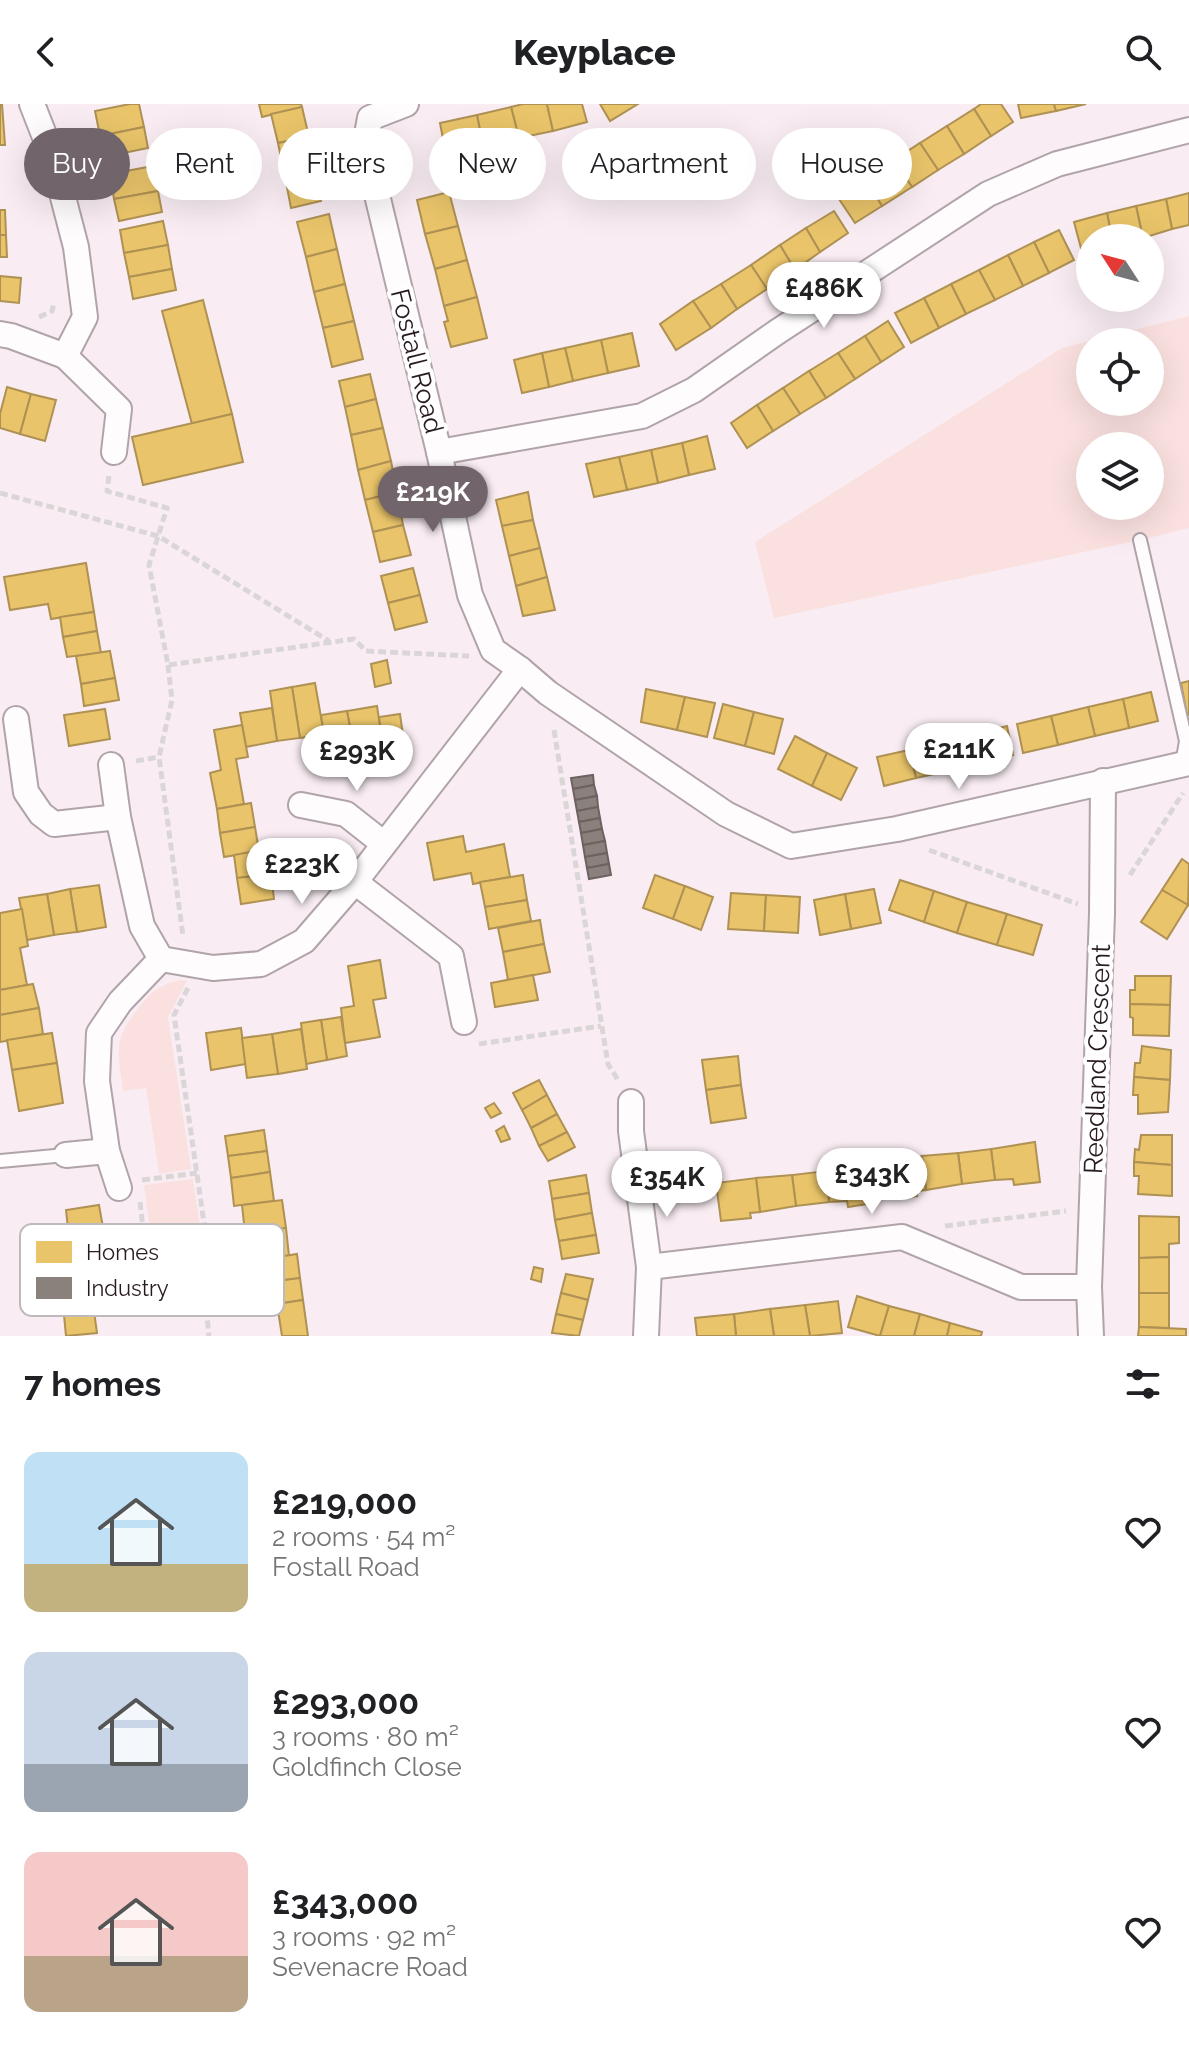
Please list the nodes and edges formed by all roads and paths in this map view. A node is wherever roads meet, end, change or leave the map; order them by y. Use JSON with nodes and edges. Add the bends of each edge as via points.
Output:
{"nodes":[{"id":1,"x":32,"y":104,"type":"edge"},
{"id":2,"x":406,"y":104,"type":"edge"},
{"id":3,"x":1189,"y":130,"type":"edge"},
{"id":4,"x":56,"y":299,"type":"dead end"},
{"id":5,"x":31,"y":321,"type":"dead end"},
{"id":6,"x":0,"y":334,"type":"edge"},
{"id":7,"x":65,"y":356,"type":"junction"},
{"id":8,"x":114,"y":452,"type":"joint"},
{"id":9,"x":439,"y":452,"type":"junction"},
{"id":10,"x":0,"y":493,"type":"edge"},
{"id":11,"x":158,"y":536,"type":"junction"},
{"id":12,"x":1140,"y":540,"type":"dead end"},
{"id":13,"x":330,"y":641,"type":"junction"},
{"id":14,"x":493,"y":650,"type":"junction"},
{"id":15,"x":168,"y":665,"type":"junction"},
{"id":16,"x":520,"y":669,"type":"junction"},
{"id":17,"x":548,"y":693,"type":"junction"},
{"id":18,"x":16,"y":719,"type":"dead end"},
{"id":19,"x":1185,"y":763,"type":"edge"},
{"id":20,"x":111,"y":765,"type":"dead end"},
{"id":21,"x":1103,"y":781,"type":"junction"},
{"id":22,"x":301,"y":805,"type":"dead end"},
{"id":23,"x":118,"y":817,"type":"junction"},
{"id":24,"x":897,"y":829,"type":"junction"},
{"id":25,"x":384,"y":844,"type":"junction"},
{"id":26,"x":355,"y":882,"type":"junction"},
{"id":27,"x":1102,"y":913,"type":"junction"},
{"id":28,"x":161,"y":959,"type":"junction"},
{"id":29,"x":187,"y":965,"type":"junction"},
{"id":30,"x":601,"y":1026,"type":"junction"},
{"id":31,"x":464,"y":1034,"type":"joint"},
{"id":32,"x":631,"y":1102,"type":"joint"},
{"id":33,"x":107,"y":1151,"type":"junction"},
{"id":34,"x":66,"y":1155,"type":"joint"},
{"id":35,"x":0,"y":1161,"type":"edge"},
{"id":36,"x":197,"y":1173,"type":"junction"},
{"id":37,"x":128,"y":1184,"type":"junction"},
{"id":38,"x":1092,"y":1208,"type":"junction"},
{"id":39,"x":136,"y":1224,"type":"edge"},
{"id":40,"x":204,"y":1224,"type":"edge"},
{"id":41,"x":944,"y":1227,"type":"dead end"},
{"id":42,"x":649,"y":1267,"type":"junction"},
{"id":43,"x":1089,"y":1287,"type":"junction"},
{"id":44,"x":207,"y":1316,"type":"edge"},
{"id":45,"x":209,"y":1336,"type":"edge"},
{"id":46,"x":646,"y":1336,"type":"edge"},
{"id":47,"x":1091,"y":1336,"type":"edge"}],
"edges":[{"from":1,"to":7,"type":"street","via":[[52,155],[76,247],[85,317]]},
{"from":2,"to":9,"type":"street","name":"Fostall Road","via":[[370,118],[365,145]]},
{"from":3,"to":9,"type":"street","via":[[1057,164],[988,194],[694,390],[642,416]]},
{"from":4,"to":5,"type":"path","via":[[52,311]]},
{"from":6,"to":7,"type":"street"},
{"from":7,"to":8,"type":"street","via":[[119,409]]},
{"from":8,"to":11,"type":"path","via":[[107,491],[167,508]]},
{"from":9,"to":14,"type":"street","name":"Fostall Road","via":[[470,595]]},
{"from":10,"to":11,"type":"path"},
{"from":11,"to":13,"type":"path"},
{"from":11,"to":15,"type":"path","via":[[149,565]]},
{"from":12,"to":19,"type":"lane","via":[[1186,741]]},
{"from":13,"to":14,"type":"path","via":[[354,639],[366,651],[477,656]]},
{"from":13,"to":15,"type":"path"},
{"from":14,"to":16,"type":"street"},
{"from":15,"to":29,"type":"path","via":[[172,700],[159,757]]},
{"from":16,"to":17,"type":"street"},
{"from":16,"to":25,"type":"street"},
{"from":17,"to":24,"type":"street","via":[[726,814],[791,846]]},
{"from":17,"to":30,"type":"path"},
{"from":18,"to":23,"type":"street","via":[[26,792],[41,814],[54,824]]},
{"from":19,"to":21,"type":"street"},
{"from":19,"to":27,"type":"path","via":[[1183,793]]},
{"from":20,"to":23,"type":"street"},
{"from":21,"to":24,"type":"street"},
{"from":21,"to":27,"type":"street","name":"Reedland Crescent"},
{"from":22,"to":25,"type":"street","via":[[346,814]]},
{"from":23,"to":28,"type":"street","via":[[142,926]]},
{"from":24,"to":27,"type":"path","via":[[898,839]]},
{"from":25,"to":26,"type":"street"},
{"from":26,"to":29,"type":"street","via":[[304,941],[261,964]]},
{"from":26,"to":31,"type":"street","via":[[451,956]]},
{"from":27,"to":38,"type":"street","name":"Reedland Crescent"},
{"from":28,"to":29,"type":"street"},
{"from":28,"to":33,"type":"street","via":[[99,1033],[97,1081]]},
{"from":29,"to":36,"type":"path","via":[[192,981],[174,1015]]},
{"from":30,"to":31,"type":"path"},
{"from":30,"to":32,"type":"path","via":[[608,1064]]},
{"from":32,"to":42,"type":"street"},
{"from":33,"to":34,"type":"street"},
{"from":33,"to":37,"type":"street"},
{"from":34,"to":35,"type":"lane"},
{"from":36,"to":37,"type":"path"},
{"from":36,"to":40,"type":"path"},
{"from":37,"to":39,"type":"path"},
{"from":38,"to":41,"type":"path"},
{"from":38,"to":43,"type":"street","name":"Reedland Crescent"},
{"from":42,"to":43,"type":"street","via":[[902,1237],[1021,1287]]},
{"from":42,"to":46,"type":"street"},
{"from":43,"to":47,"type":"street","name":"Reedland Crescent"},
{"from":44,"to":45,"type":"path"}]}
